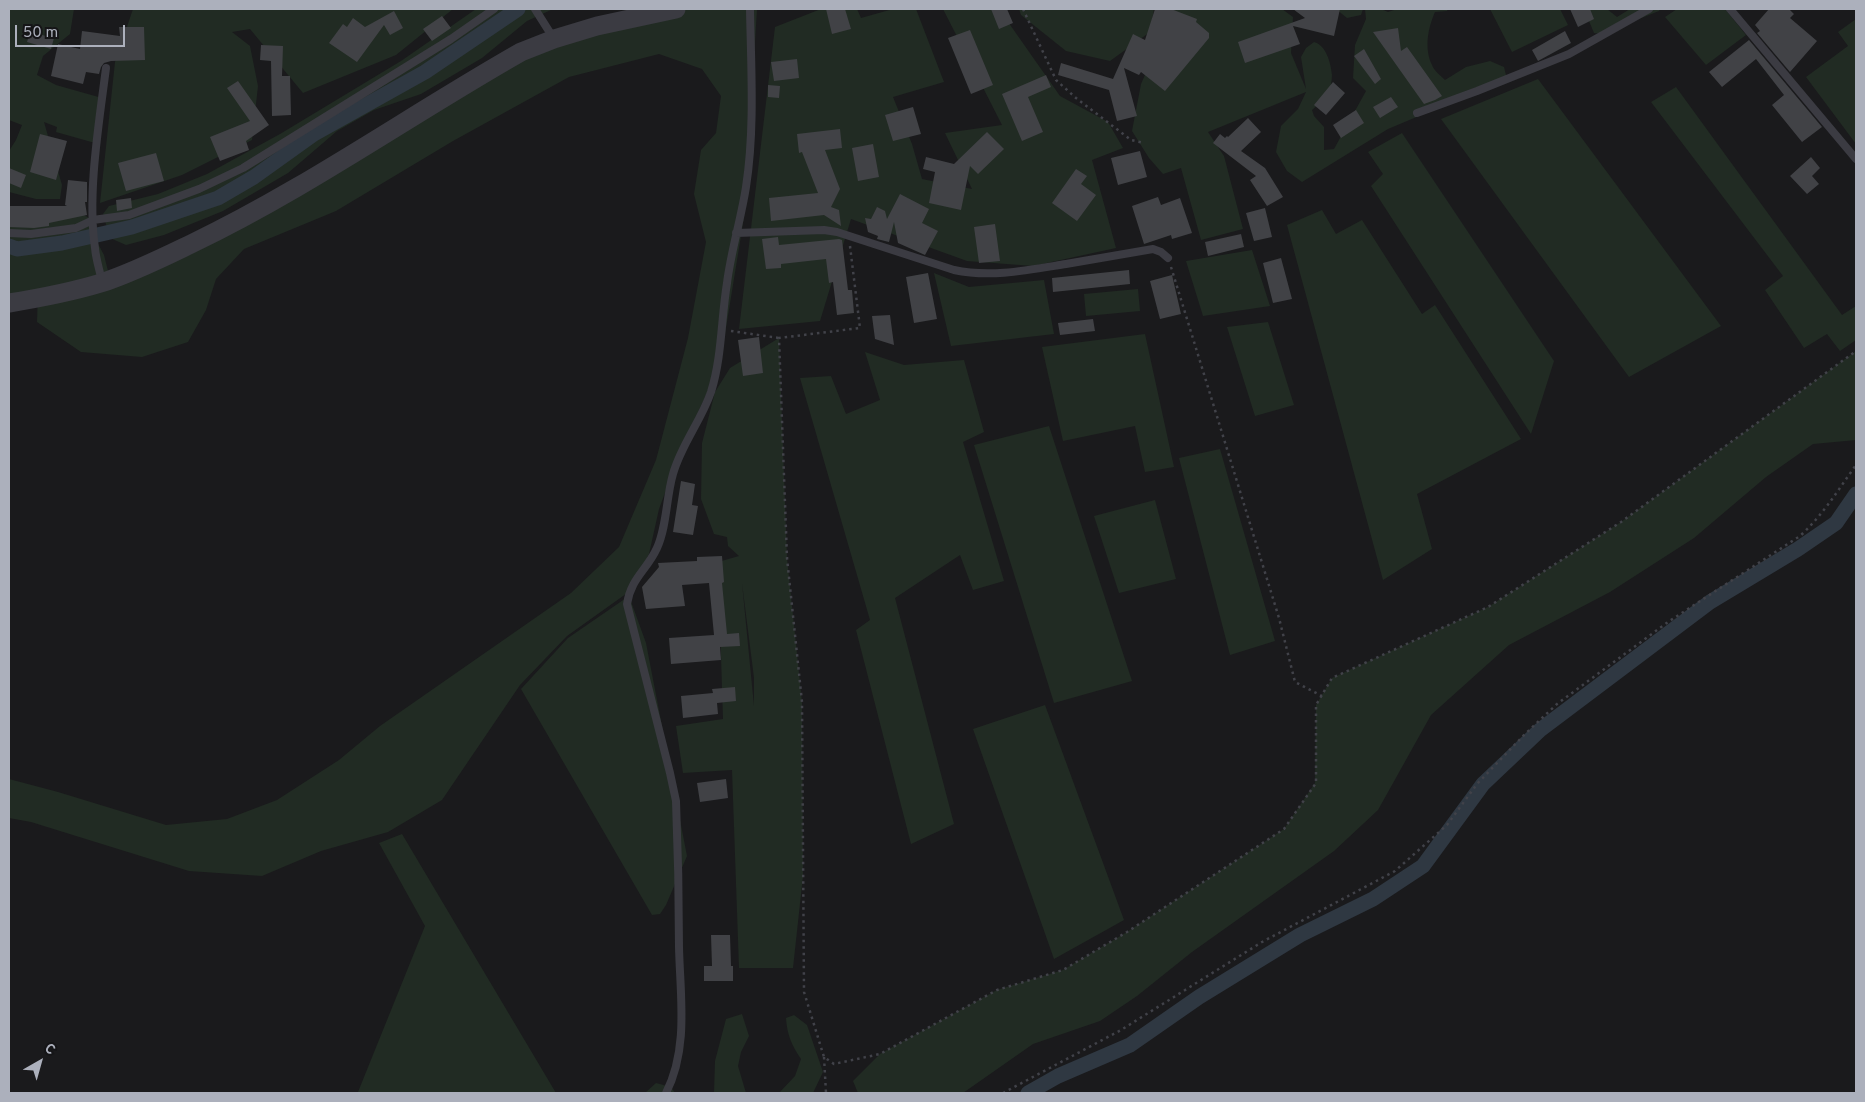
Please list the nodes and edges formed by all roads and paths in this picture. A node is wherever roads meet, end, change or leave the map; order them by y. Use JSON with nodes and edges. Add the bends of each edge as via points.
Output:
{"nodes":[{"id":1,"x":494,"y":9,"type":"edge"},
{"id":2,"x":535,"y":9,"type":"edge"},
{"id":3,"x":676,"y":9,"type":"edge"},
{"id":4,"x":750,"y":9,"type":"edge"},
{"id":5,"x":1023,"y":9,"type":"edge"},
{"id":6,"x":1650,"y":9,"type":"edge"},
{"id":7,"x":1730,"y":9,"type":"edge"},
{"id":8,"x":554,"y":39,"type":"junction"},
{"id":9,"x":106,"y":68,"type":"dead end"},
{"id":10,"x":1417,"y":113,"type":"dead end"},
{"id":11,"x":1144,"y":143,"type":"dead end"},
{"id":12,"x":1856,"y":159,"type":"edge"},
{"id":13,"x":93,"y":222,"type":"junction"},
{"id":14,"x":9,"y":233,"type":"edge"},
{"id":15,"x":736,"y":234,"type":"junction"},
{"id":16,"x":848,"y":235,"type":"junction"},
{"id":17,"x":1168,"y":258,"type":"joint"},
{"id":18,"x":102,"y":282,"type":"junction"},
{"id":19,"x":9,"y":303,"type":"edge"},
{"id":20,"x":722,"y":330,"type":"junction"},
{"id":21,"x":779,"y":338,"type":"junction"},
{"id":22,"x":1856,"y":351,"type":"edge"},
{"id":23,"x":1856,"y":465,"type":"edge"},
{"id":24,"x":1322,"y":696,"type":"junction"},
{"id":25,"x":824,"y":1057,"type":"junction"},
{"id":26,"x":666,"y":1093,"type":"edge"},
{"id":27,"x":826,"y":1093,"type":"edge"},
{"id":28,"x":1003,"y":1093,"type":"edge"}],
"edges":[{"from":1,"to":13,"type":"lane","via":[[243,168],[199,189],[129,215]]},
{"from":2,"to":8,"type":"lane"},
{"from":3,"to":8,"type":"street"},
{"from":4,"to":15,"type":"lane","via":[[749,156]]},
{"from":5,"to":11,"type":"path","via":[[1056,80],[1131,140]]},
{"from":6,"to":10,"type":"lane","via":[[1570,54]]},
{"from":7,"to":12,"type":"lane"},
{"from":8,"to":18,"type":"street","via":[[521,52],[297,188],[226,227]]},
{"from":9,"to":13,"type":"lane"},
{"from":13,"to":14,"type":"lane","via":[[76,228],[31,234]]},
{"from":13,"to":18,"type":"lane"},
{"from":15,"to":16,"type":"lane","via":[[824,230]]},
{"from":15,"to":20,"type":"lane","via":[[726,284]]},
{"from":16,"to":17,"type":"lane","via":[[969,273],[1029,270],[1154,249]]},
{"from":16,"to":21,"type":"path","via":[[860,328]]},
{"from":17,"to":24,"type":"path","via":[[1279,618],[1295,682]]},
{"from":18,"to":19,"type":"street","via":[[66,293]]},
{"from":20,"to":21,"type":"path"},
{"from":20,"to":26,"type":"lane","via":[[715,379],[673,474],[657,548],[632,584],[627,604],[676,801],[682,1000],[679,1052],[674,1078]]},
{"from":21,"to":25,"type":"path","via":[[787,558],[802,702],[804,992]]},
{"from":22,"to":24,"type":"path","via":[[1621,522],[1488,607],[1332,678]]},
{"from":23,"to":28,"type":"path","via":[[1827,507],[1800,536],[1668,622],[1556,704],[1477,784],[1447,825],[1395,872],[1262,942],[1121,1030]]},
{"from":24,"to":25,"type":"path","via":[[1316,705],[1316,783],[1284,829],[1062,970],[997,990],[880,1054],[834,1064]]},
{"from":25,"to":27,"type":"path"}]}
